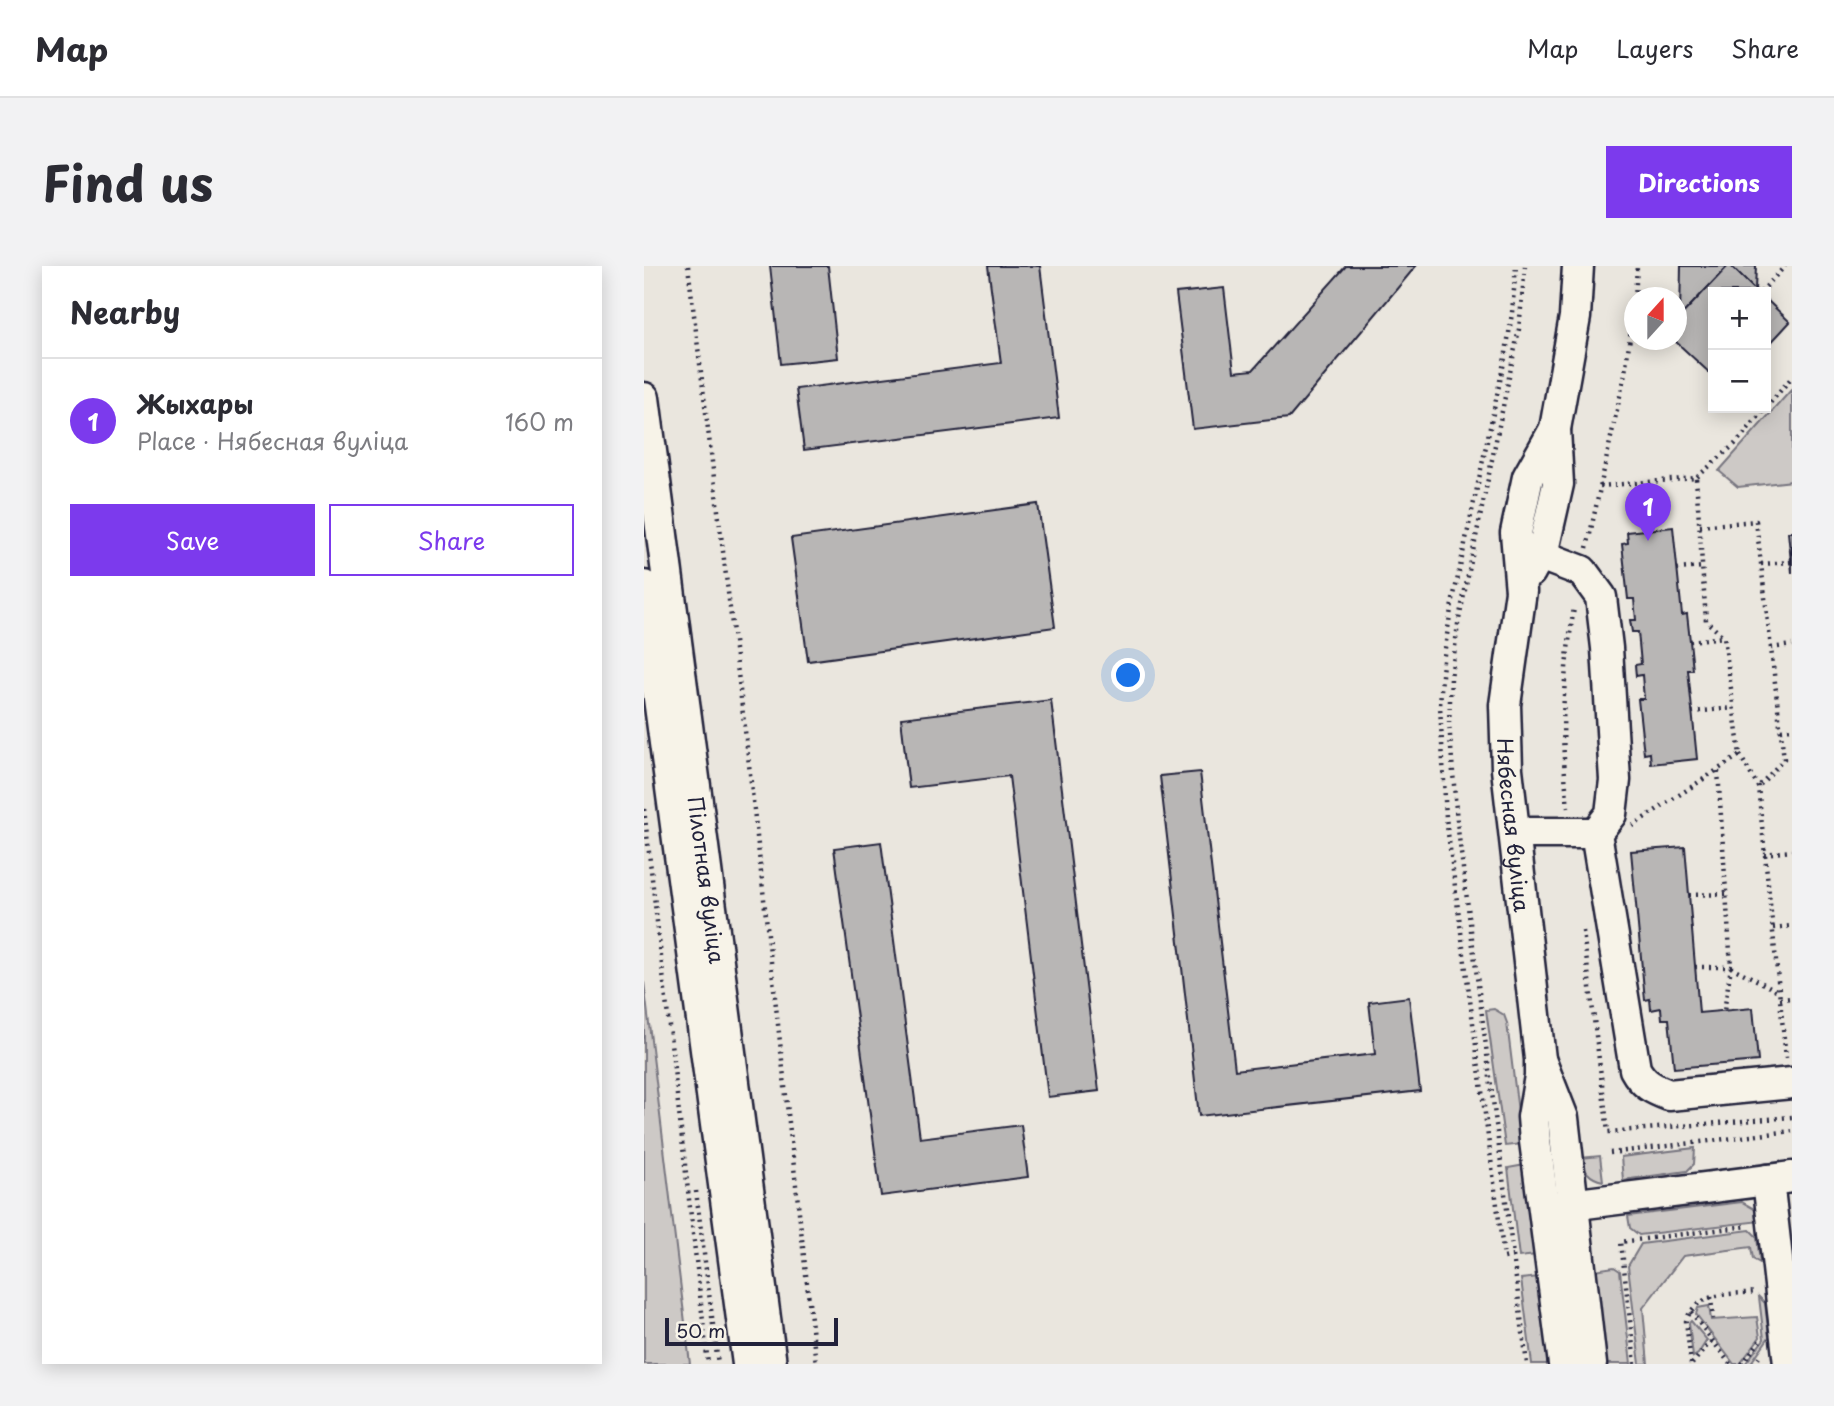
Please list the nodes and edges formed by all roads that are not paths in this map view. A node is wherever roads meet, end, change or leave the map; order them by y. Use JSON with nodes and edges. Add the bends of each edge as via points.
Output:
{"nodes":[{"id":1,"x":1578,"y":266,"type":"edge"},
{"id":2,"x":644,"y":398,"type":"edge"},
{"id":3,"x":1555,"y":429,"type":"junction"},
{"id":4,"x":1540,"y":555,"type":"junction"},
{"id":5,"x":644,"y":586,"type":"edge"},
{"id":6,"x":1521,"y":591,"type":"junction"},
{"id":7,"x":678,"y":752,"type":"junction"},
{"id":8,"x":1516,"y":833,"type":"junction"},
{"id":9,"x":1596,"y":833,"type":"junction"},
{"id":10,"x":1540,"y":1059,"type":"junction"},
{"id":11,"x":1790,"y":1083,"type":"edge"},
{"id":12,"x":1780,"y":1179,"type":"edge"},
{"id":13,"x":1574,"y":1205,"type":"junction"},
{"id":14,"x":1543,"y":1208,"type":"junction"},
{"id":15,"x":1778,"y":1355,"type":"edge"},
{"id":16,"x":748,"y":1364,"type":"edge"},
{"id":17,"x":771,"y":1364,"type":"edge"},
{"id":18,"x":1564,"y":1364,"type":"edge"},
{"id":19,"x":1591,"y":1364,"type":"edge"}],
"edges":[{"from":1,"to":3,"type":"street","name":"Нябесная вуліца","via":[[1575,317]]},
{"from":2,"to":7,"type":"street","name":"Пілотная вуліца"},
{"from":3,"to":4,"type":"street","name":"Нябесная вуліца","via":[[1558,484]]},
{"from":3,"to":6,"type":"street","name":"Нябесная вуліца","via":[[1528,477],[1516,533]]},
{"from":4,"to":6,"type":"street","name":"Нябесная вуліца"},
{"from":4,"to":9,"type":"street","via":[[1582,571],[1601,597],[1615,780],[1611,814]]},
{"from":5,"to":7,"type":"street","name":"Пілотная вуліца"},
{"from":6,"to":8,"type":"street","name":"Нябесная вуліца","via":[[1505,723]]},
{"from":7,"to":16,"type":"street","name":"Пілотная вуліца"},
{"from":7,"to":17,"type":"street","name":"Пілотная вуліца"},
{"from":8,"to":9,"type":"street"},
{"from":8,"to":10,"type":"street","name":"Нябесная вуліца"},
{"from":9,"to":11,"type":"street","via":[[1632,1057],[1641,1080],[1669,1095]]},
{"from":10,"to":13,"type":"street","name":"Нябесная вуліца","via":[[1563,1118]]},
{"from":10,"to":14,"type":"street","name":"Нябесная вуліца","via":[[1533,1118]]},
{"from":12,"to":13,"type":"street"},
{"from":12,"to":15,"type":"street","via":[[1773,1223]]},
{"from":13,"to":14,"type":"street"},
{"from":13,"to":19,"type":"street","name":"Нябесная вуліца"},
{"from":14,"to":18,"type":"street","name":"Нябесная вуліца"}]}
